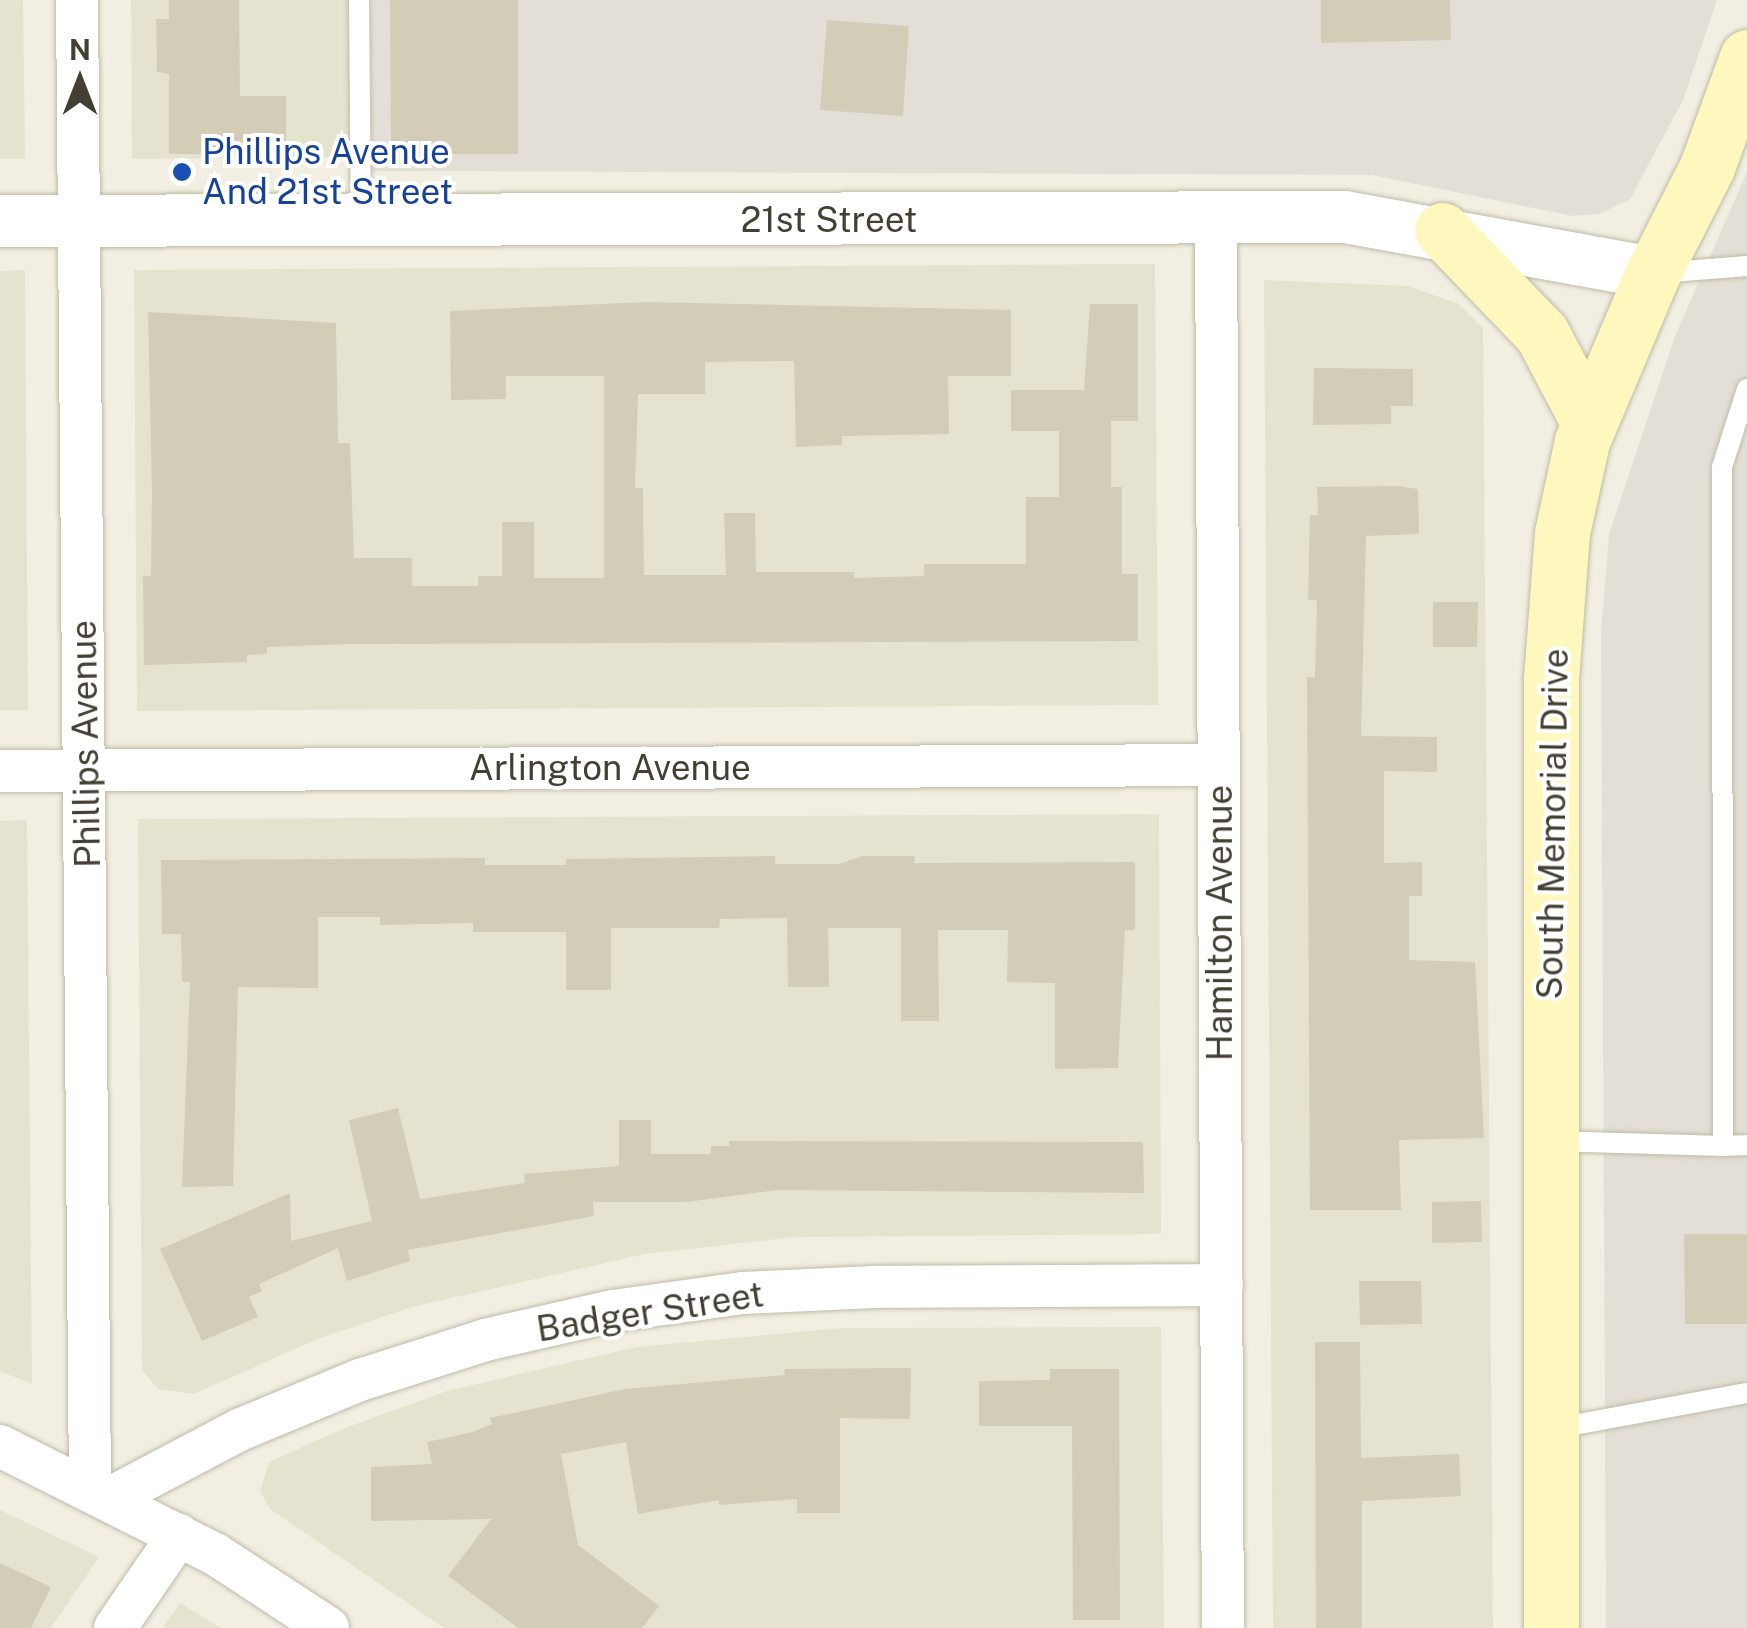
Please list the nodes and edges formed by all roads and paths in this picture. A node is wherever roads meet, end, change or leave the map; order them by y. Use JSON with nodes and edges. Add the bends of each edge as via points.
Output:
{"nodes":[{"id":1,"x":76,"y":0,"type":"edge"},
{"id":2,"x":358,"y":0,"type":"edge"},
{"id":3,"x":1747,"y":57,"type":"edge"},
{"id":4,"x":1216,"y":218,"type":"junction"},
{"id":5,"x":78,"y":220,"type":"junction"},
{"id":6,"x":0,"y":221,"type":"edge"},
{"id":7,"x":361,"y":222,"type":"junction"},
{"id":8,"x":1442,"y":230,"type":"junction"},
{"id":9,"x":1747,"y":266,"type":"edge"},
{"id":10,"x":1653,"y":273,"type":"junction"},
{"id":11,"x":1747,"y":389,"type":"edge"},
{"id":12,"x":1589,"y":423,"type":"junction"},
{"id":13,"x":1219,"y":765,"type":"junction"},
{"id":14,"x":88,"y":770,"type":"junction"},
{"id":15,"x":0,"y":771,"type":"edge"},
{"id":16,"x":1551,"y":1141,"type":"junction"},
{"id":17,"x":1747,"y":1145,"type":"edge"},
{"id":18,"x":1723,"y":1146,"type":"junction"},
{"id":19,"x":1222,"y":1285,"type":"junction"},
{"id":20,"x":1747,"y":1393,"type":"edge"},
{"id":21,"x":1551,"y":1429,"type":"junction"},
{"id":22,"x":0,"y":1446,"type":"edge"},
{"id":23,"x":101,"y":1493,"type":"junction"},
{"id":24,"x":179,"y":1535,"type":"junction"},
{"id":25,"x":116,"y":1628,"type":"edge"},
{"id":26,"x":328,"y":1628,"type":"edge"},
{"id":27,"x":1223,"y":1628,"type":"edge"},
{"id":28,"x":1551,"y":1628,"type":"edge"}],
"edges":[{"from":1,"to":5,"type":"street","name":"Phillips Avenue"},
{"from":2,"to":7,"type":"lane"},
{"from":3,"to":10,"type":"main road","name":"South Memorial Drive","via":[[1707,168]]},
{"from":4,"to":7,"type":"street","name":"21st Street"},
{"from":4,"to":8,"type":"street","name":"21st Street","via":[[1345,216]]},
{"from":4,"to":13,"type":"street","name":"Hamilton Avenue"},
{"from":5,"to":6,"type":"street","name":"21st Street"},
{"from":5,"to":7,"type":"street","name":"21st Street"},
{"from":5,"to":14,"type":"street","name":"Phillips Avenue"},
{"from":8,"to":10,"type":"street","name":"21st Street"},
{"from":8,"to":12,"type":"main road","via":[[1542,334]]},
{"from":9,"to":10,"type":"lane"},
{"from":10,"to":12,"type":"main road","name":"South Memorial Drive"},
{"from":11,"to":18,"type":"lane","via":[[1722,467]]},
{"from":12,"to":16,"type":"main road","name":"South Memorial Drive","via":[[1562,532],[1551,680]]},
{"from":13,"to":14,"type":"street","name":"Arlington Avenue"},
{"from":13,"to":19,"type":"street","name":"Hamilton Avenue"},
{"from":14,"to":15,"type":"street","name":"Arlington Avenue"},
{"from":14,"to":23,"type":"street","name":"Phillips Avenue"},
{"from":16,"to":18,"type":"lane"},
{"from":16,"to":21,"type":"main road","name":"South Memorial Drive"},
{"from":17,"to":18,"type":"lane"},
{"from":19,"to":23,"type":"street","name":"Badger Street","via":[[856,1288],[613,1310],[485,1340],[360,1380]]},
{"from":19,"to":27,"type":"street","name":"Hamilton Avenue"},
{"from":20,"to":21,"type":"lane"},
{"from":21,"to":28,"type":"main road","name":"South Memorial Drive"},
{"from":22,"to":23,"type":"street"},
{"from":23,"to":24,"type":"street"},
{"from":24,"to":25,"type":"street"},
{"from":24,"to":26,"type":"street"}]}
